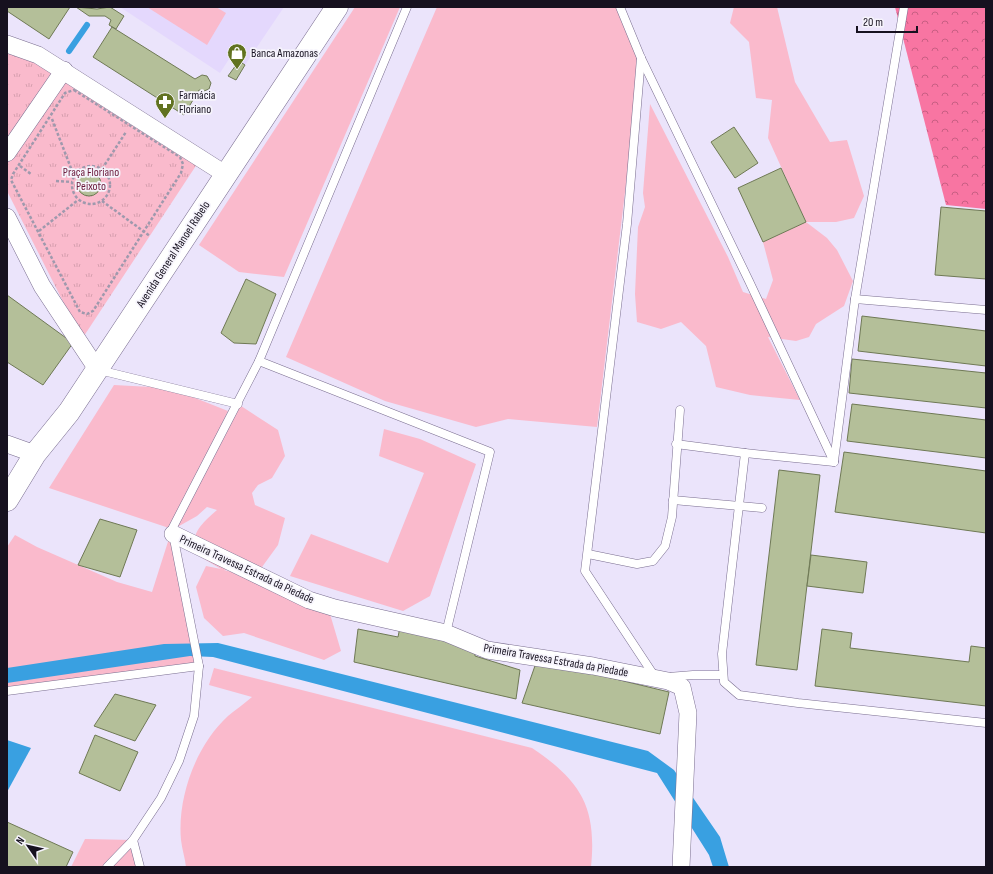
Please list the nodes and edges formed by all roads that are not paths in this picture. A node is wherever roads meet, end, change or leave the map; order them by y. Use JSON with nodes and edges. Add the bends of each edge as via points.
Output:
{"nodes":[{"id":1,"x":337,"y":7,"type":"edge"},
{"id":2,"x":407,"y":7,"type":"edge"},
{"id":3,"x":620,"y":7,"type":"edge"},
{"id":4,"x":904,"y":7,"type":"edge"},
{"id":5,"x":7,"y":44,"type":"edge"},
{"id":6,"x":641,"y":58,"type":"junction"},
{"id":7,"x":64,"y":70,"type":"junction"},
{"id":8,"x":13,"y":159,"type":"edge"},
{"id":9,"x":225,"y":174,"type":"junction"},
{"id":10,"x":7,"y":217,"type":"edge"},
{"id":11,"x":855,"y":299,"type":"junction"},
{"id":12,"x":986,"y":310,"type":"edge"},
{"id":13,"x":258,"y":361,"type":"junction"},
{"id":14,"x":97,"y":369,"type":"junction"},
{"id":15,"x":238,"y":404,"type":"junction"},
{"id":16,"x":680,"y":410,"type":"dead end"},
{"id":17,"x":7,"y":444,"type":"edge"},
{"id":18,"x":676,"y":444,"type":"junction"},
{"id":19,"x":745,"y":453,"type":"junction"},
{"id":20,"x":35,"y":454,"type":"junction"},
{"id":21,"x":834,"y":462,"type":"junction"},
{"id":22,"x":7,"y":500,"type":"edge"},
{"id":23,"x":673,"y":500,"type":"junction"},
{"id":24,"x":739,"y":506,"type":"junction"},
{"id":25,"x":762,"y":508,"type":"dead end"},
{"id":26,"x":173,"y":534,"type":"junction"},
{"id":27,"x":588,"y":554,"type":"junction"},
{"id":28,"x":446,"y":633,"type":"junction"},
{"id":29,"x":199,"y":666,"type":"junction"},
{"id":30,"x":723,"y":675,"type":"junction"},
{"id":31,"x":656,"y":678,"type":"junction"},
{"id":32,"x":7,"y":691,"type":"edge"},
{"id":33,"x":986,"y":723,"type":"edge"},
{"id":34,"x":133,"y":840,"type":"junction"},
{"id":35,"x":107,"y":867,"type":"edge"},
{"id":36,"x":140,"y":867,"type":"edge"},
{"id":37,"x":681,"y":867,"type":"edge"}],
"edges":[{"from":1,"to":9,"type":"main road","name":"Avenida General Manoel Rabelo"},
{"from":2,"to":13,"type":"lane"},
{"from":3,"to":6,"type":"lane"},
{"from":4,"to":11,"type":"lane"},
{"from":5,"to":7,"type":"street","via":[[38,55]]},
{"from":6,"to":21,"type":"lane"},
{"from":6,"to":27,"type":"lane","via":[[627,224]]},
{"from":7,"to":8,"type":"street"},
{"from":7,"to":9,"type":"street"},
{"from":9,"to":14,"type":"main road","name":"Avenida General Manoel Rabelo"},
{"from":10,"to":14,"type":"street","via":[[42,286]]},
{"from":11,"to":12,"type":"lane"},
{"from":11,"to":21,"type":"lane"},
{"from":13,"to":15,"type":"lane"},
{"from":13,"to":28,"type":"lane","via":[[490,452]]},
{"from":14,"to":15,"type":"lane"},
{"from":14,"to":20,"type":"main road","name":"Avenida General Manoel Rabelo","via":[[69,412]]},
{"from":15,"to":26,"type":"lane","via":[[172,529]]},
{"from":16,"to":18,"type":"lane"},
{"from":17,"to":20,"type":"street"},
{"from":18,"to":19,"type":"lane"},
{"from":18,"to":23,"type":"lane"},
{"from":19,"to":21,"type":"lane"},
{"from":19,"to":24,"type":"lane"},
{"from":20,"to":22,"type":"main road","name":"Avenida General Manoel Rabelo"},
{"from":23,"to":24,"type":"lane"},
{"from":23,"to":27,"type":"lane","via":[[665,546],[653,561],[637,564]]},
{"from":24,"to":25,"type":"lane"},
{"from":24,"to":30,"type":"lane","via":[[722,654]]},
{"from":26,"to":28,"type":"street","name":"Primeira Travessa Estrada da Piedade","via":[[309,600]]},
{"from":26,"to":29,"type":"lane"},
{"from":27,"to":31,"type":"lane","via":[[585,571]]},
{"from":28,"to":31,"type":"street","name":"Primeira Travessa Estrada da Piedade","via":[[487,650]]},
{"from":29,"to":32,"type":"lane"},
{"from":29,"to":34,"type":"lane","via":[[194,716],[179,761],[160,798]]},
{"from":30,"to":31,"type":"lane"},
{"from":30,"to":33,"type":"lane","via":[[724,682],[739,695]]},
{"from":31,"to":37,"type":"street","name":"Primeira Travessa Estrada da Piedade","via":[[668,680],[682,687],[688,713]]},
{"from":34,"to":35,"type":"lane"},
{"from":34,"to":36,"type":"lane"}]}
